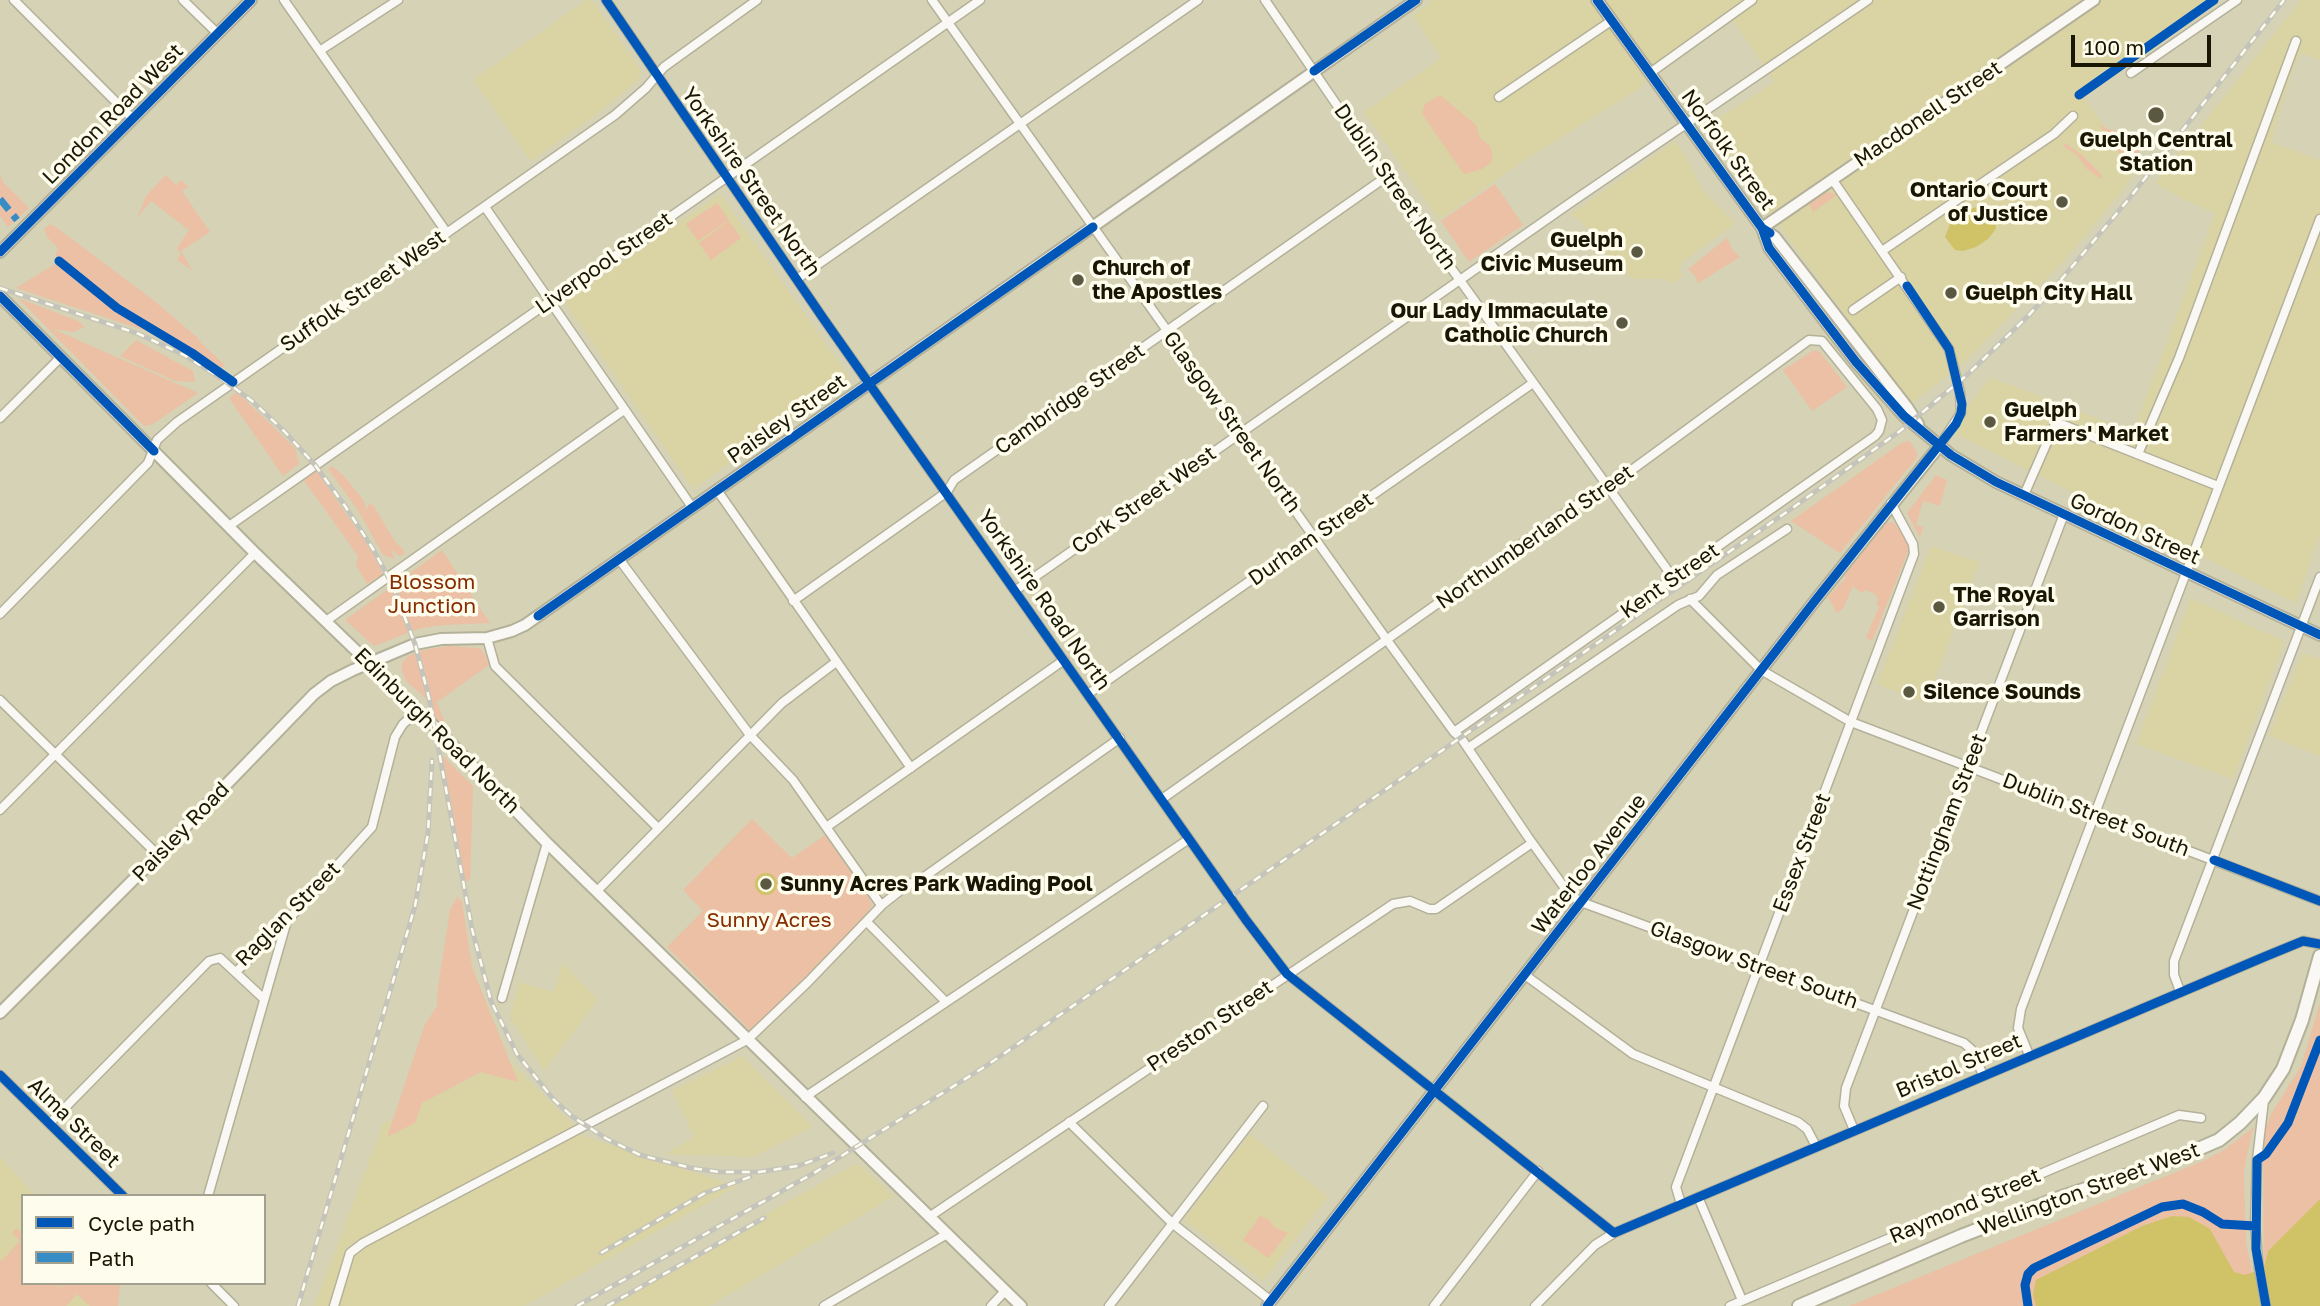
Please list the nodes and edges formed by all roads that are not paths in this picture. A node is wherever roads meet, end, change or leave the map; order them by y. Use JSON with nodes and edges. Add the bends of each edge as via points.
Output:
{"nodes":[{"id":1,"x":14,"y":0,"type":"edge"},
{"id":2,"x":183,"y":0,"type":"edge"},
{"id":3,"x":251,"y":0,"type":"edge"},
{"id":4,"x":284,"y":0,"type":"edge"},
{"id":5,"x":398,"y":0,"type":"edge"},
{"id":6,"x":606,"y":0,"type":"edge"},
{"id":7,"x":757,"y":0,"type":"edge"},
{"id":8,"x":932,"y":0,"type":"edge"},
{"id":9,"x":980,"y":0,"type":"edge"},
{"id":10,"x":1198,"y":0,"type":"edge"},
{"id":11,"x":1265,"y":0,"type":"edge"},
{"id":12,"x":1416,"y":0,"type":"edge"},
{"id":13,"x":1597,"y":0,"type":"edge"},
{"id":14,"x":1752,"y":0,"type":"edge"},
{"id":15,"x":1868,"y":0,"type":"edge"},
{"id":16,"x":2094,"y":0,"type":"edge"},
{"id":17,"x":2237,"y":0,"type":"edge"},
{"id":18,"x":1611,"y":21,"type":"junction"},
{"id":19,"x":948,"y":23,"type":"junction"},
{"id":20,"x":217,"y":33,"type":"junction"},
{"id":21,"x":2297,"y":41,"type":"dead end"},
{"id":22,"x":321,"y":50,"type":"junction"},
{"id":23,"x":1314,"y":71,"type":"junction"},
{"id":24,"x":1650,"y":73,"type":"junction"},
{"id":25,"x":2131,"y":73,"type":"dead end"},
{"id":26,"x":657,"y":75,"type":"junction"},
{"id":27,"x":1499,"y":97,"type":"dead end"},
{"id":28,"x":2073,"y":116,"type":"dead end"},
{"id":29,"x":133,"y":118,"type":"junction"},
{"id":30,"x":1686,"y":123,"type":"junction"},
{"id":31,"x":1020,"y":124,"type":"junction"},
{"id":32,"x":1386,"y":177,"type":"junction"},
{"id":33,"x":727,"y":178,"type":"junction"},
{"id":34,"x":1832,"y":179,"type":"junction"},
{"id":35,"x":485,"y":207,"type":"junction"},
{"id":36,"x":2320,"y":219,"type":"edge"},
{"id":37,"x":1093,"y":227,"type":"junction"},
{"id":38,"x":1762,"y":228,"type":"junction"},
{"id":39,"x":447,"y":233,"type":"junction"},
{"id":40,"x":1882,"y":251,"type":"junction"},
{"id":41,"x":0,"y":252,"type":"edge"},
{"id":42,"x":1901,"y":277,"type":"junction"},
{"id":43,"x":797,"y":279,"type":"junction"},
{"id":44,"x":1461,"y":279,"type":"junction"},
{"id":45,"x":0,"y":296,"type":"edge"},
{"id":46,"x":548,"y":302,"type":"junction"},
{"id":47,"x":1853,"y":310,"type":"dead end"},
{"id":48,"x":1167,"y":331,"type":"junction"},
{"id":49,"x":61,"y":356,"type":"junction"},
{"id":50,"x":869,"y":383,"type":"junction"},
{"id":51,"x":1533,"y":383,"type":"junction"},
{"id":52,"x":624,"y":411,"type":"junction"},
{"id":53,"x":0,"y":418,"type":"edge"},
{"id":54,"x":1881,"y":425,"type":"joint"},
{"id":55,"x":1240,"y":433,"type":"junction"},
{"id":56,"x":1940,"y":445,"type":"junction"},
{"id":57,"x":154,"y":451,"type":"junction"},
{"id":58,"x":2138,"y":454,"type":"junction"},
{"id":59,"x":1606,"y":484,"type":"junction"},
{"id":60,"x":2218,"y":486,"type":"junction"},
{"id":61,"x":717,"y":490,"type":"junction"},
{"id":62,"x":947,"y":492,"type":"junction"},
{"id":63,"x":2024,"y":495,"type":"junction"},
{"id":64,"x":1891,"y":503,"type":"junction"},
{"id":65,"x":692,"y":507,"type":"junction"},
{"id":66,"x":2064,"y":514,"type":"junction"},
{"id":67,"x":229,"y":526,"type":"junction"},
{"id":68,"x":1787,"y":529,"type":"dead end"},
{"id":69,"x":1314,"y":537,"type":"junction"},
{"id":70,"x":255,"y":553,"type":"junction"},
{"id":71,"x":619,"y":559,"type":"junction"},
{"id":72,"x":2186,"y":572,"type":"junction"},
{"id":73,"x":2320,"y":577,"type":"edge"},
{"id":74,"x":1674,"y":579,"type":"junction"},
{"id":75,"x":1016,"y":590,"type":"junction"},
{"id":76,"x":1690,"y":599,"type":"junction"},
{"id":77,"x":793,"y":601,"type":"junction"},
{"id":78,"x":0,"y":614,"type":"edge"},
{"id":79,"x":326,"y":621,"type":"junction"},
{"id":80,"x":2302,"y":626,"type":"junction"},
{"id":81,"x":2320,"y":635,"type":"edge"},
{"id":82,"x":487,"y":638,"type":"junction"},
{"id":83,"x":1387,"y":639,"type":"junction"},
{"id":84,"x":1064,"y":660,"type":"junction"},
{"id":85,"x":836,"y":662,"type":"junction"},
{"id":86,"x":370,"y":664,"type":"junction"},
{"id":87,"x":1761,"y":670,"type":"junction"},
{"id":88,"x":1088,"y":695,"type":"junction"},
{"id":89,"x":0,"y":700,"type":"edge"},
{"id":90,"x":418,"y":711,"type":"junction"},
{"id":91,"x":1851,"y":722,"type":"junction"},
{"id":92,"x":1454,"y":732,"type":"junction"},
{"id":93,"x":750,"y":735,"type":"junction"},
{"id":94,"x":1120,"y":738,"type":"junction"},
{"id":95,"x":1468,"y":748,"type":"junction"},
{"id":96,"x":55,"y":753,"type":"junction"},
{"id":97,"x":1968,"y":767,"type":"junction"},
{"id":98,"x":911,"y":768,"type":"junction"},
{"id":99,"x":1162,"y":799,"type":"junction"},
{"id":100,"x":0,"y":810,"type":"edge"},
{"id":101,"x":2095,"y":815,"type":"junction"},
{"id":102,"x":828,"y":827,"type":"junction"},
{"id":103,"x":658,"y":828,"type":"junction"},
{"id":104,"x":1189,"y":839,"type":"junction"},
{"id":105,"x":1532,"y":843,"type":"junction"},
{"id":106,"x":547,"y":844,"type":"junction"},
{"id":107,"x":159,"y":855,"type":"junction"},
{"id":108,"x":2214,"y":859,"type":"junction"},
{"id":109,"x":597,"y":891,"type":"junction"},
{"id":110,"x":2320,"y":901,"type":"edge"},
{"id":111,"x":1581,"y":902,"type":"junction"},
{"id":112,"x":881,"y":905,"type":"junction"},
{"id":113,"x":287,"y":921,"type":"junction"},
{"id":114,"x":867,"y":922,"type":"junction"},
{"id":115,"x":2320,"y":944,"type":"edge"},
{"id":116,"x":2320,"y":956,"type":"edge"},
{"id":117,"x":1760,"y":967,"type":"junction"},
{"id":118,"x":236,"y":972,"type":"junction"},
{"id":119,"x":1287,"y":974,"type":"junction"},
{"id":120,"x":1525,"y":975,"type":"junction"},
{"id":121,"x":2180,"y":991,"type":"junction"},
{"id":122,"x":502,"y":998,"type":"dead end"},
{"id":123,"x":264,"y":999,"type":"junction"},
{"id":124,"x":945,"y":1001,"type":"junction"},
{"id":125,"x":1876,"y":1010,"type":"junction"},
{"id":126,"x":0,"y":1013,"type":"edge"},
{"id":127,"x":747,"y":1040,"type":"junction"},
{"id":128,"x":2029,"y":1055,"type":"junction"},
{"id":129,"x":0,"y":1075,"type":"edge"},
{"id":130,"x":1983,"y":1075,"type":"junction"},
{"id":131,"x":1714,"y":1087,"type":"junction"},
{"id":132,"x":1436,"y":1090,"type":"junction"},
{"id":133,"x":805,"y":1097,"type":"junction"},
{"id":134,"x":2264,"y":1098,"type":"junction"},
{"id":135,"x":1263,"y":1106,"type":"dead end"},
{"id":136,"x":2201,"y":1118,"type":"dead end"},
{"id":137,"x":1069,"y":1122,"type":"junction"},
{"id":138,"x":50,"y":1123,"type":"junction"},
{"id":139,"x":1854,"y":1130,"type":"junction"},
{"id":140,"x":1816,"y":1146,"type":"junction"},
{"id":141,"x":1538,"y":1171,"type":"junction"},
{"id":142,"x":121,"y":1194,"type":"edge"},
{"id":143,"x":209,"y":1194,"type":"edge"},
{"id":144,"x":1698,"y":1197,"type":"junction"},
{"id":145,"x":1681,"y":1204,"type":"junction"},
{"id":146,"x":929,"y":1217,"type":"junction"},
{"id":147,"x":1172,"y":1223,"type":"junction"},
{"id":148,"x":1614,"y":1233,"type":"junction"},
{"id":149,"x":947,"y":1234,"type":"junction"},
{"id":150,"x":213,"y":1285,"type":"edge"},
{"id":151,"x":1005,"y":1291,"type":"junction"},
{"id":152,"x":1742,"y":1300,"type":"junction"},
{"id":153,"x":1269,"y":1303,"type":"edge"},
{"id":154,"x":234,"y":1306,"type":"edge"},
{"id":155,"x":334,"y":1306,"type":"edge"},
{"id":156,"x":824,"y":1306,"type":"edge"},
{"id":157,"x":991,"y":1306,"type":"edge"},
{"id":158,"x":1021,"y":1306,"type":"edge"},
{"id":159,"x":1110,"y":1306,"type":"edge"},
{"id":160,"x":1434,"y":1306,"type":"edge"},
{"id":161,"x":1535,"y":1306,"type":"edge"},
{"id":162,"x":1730,"y":1306,"type":"edge"},
{"id":163,"x":1799,"y":1306,"type":"edge"},
{"id":164,"x":2266,"y":1306,"type":"edge"}],
"edges":[{"from":1,"to":29,"type":"street"},
{"from":2,"to":20,"type":"street"},
{"from":3,"to":20,"type":"main road","name":"London Road West"},
{"from":4,"to":22,"type":"street"},
{"from":5,"to":22,"type":"street"},
{"from":6,"to":26,"type":"street","name":"Yorkshire Street North"},
{"from":7,"to":26,"type":"street","name":"Suffolk Street West"},
{"from":8,"to":19,"type":"street","name":"Glasgow Street North"},
{"from":9,"to":19,"type":"street","name":"Liverpool Street"},
{"from":10,"to":31,"type":"street"},
{"from":11,"to":23,"type":"street","name":"Dublin Street North"},
{"from":12,"to":23,"type":"main road","name":"Paisley Street"},
{"from":13,"to":18,"type":"main road","name":"Norfolk Street"},
{"from":14,"to":24,"type":"street"},
{"from":15,"to":30,"type":"street","name":"Cork Street West"},
{"from":16,"to":34,"type":"main road","name":"Macdonell Street"},
{"from":17,"to":25,"type":"street"},
{"from":18,"to":24,"type":"main road","name":"Norfolk Street"},
{"from":18,"to":27,"type":"street"},
{"from":19,"to":31,"type":"street","name":"Glasgow Street North"},
{"from":19,"to":33,"type":"street","name":"Liverpool Street"},
{"from":20,"to":29,"type":"main road","name":"London Road West"},
{"from":21,"to":58,"type":"street","via":[[2179,358]]},
{"from":22,"to":39,"type":"street"},
{"from":23,"to":32,"type":"street","name":"Dublin Street North"},
{"from":23,"to":37,"type":"main road","name":"Paisley Street"},
{"from":24,"to":30,"type":"main road","name":"Norfolk Street"},
{"from":26,"to":33,"type":"street","name":"Yorkshire Street North"},
{"from":26,"to":35,"type":"street","name":"Suffolk Street West","via":[[615,115]]},
{"from":28,"to":40,"type":"street","via":[[2054,134]]},
{"from":29,"to":41,"type":"main road","name":"London Road West"},
{"from":30,"to":38,"type":"main road","name":"Norfolk Street"},
{"from":30,"to":44,"type":"street","name":"Cork Street West"},
{"from":31,"to":37,"type":"street","name":"Glasgow Street North"},
{"from":31,"to":43,"type":"street"},
{"from":32,"to":44,"type":"street","name":"Dublin Street North"},
{"from":32,"to":48,"type":"street","name":"Cambridge Street"},
{"from":33,"to":43,"type":"street","name":"Yorkshire Street North"},
{"from":33,"to":46,"type":"street","name":"Liverpool Street"},
{"from":34,"to":38,"type":"main road","name":"Macdonell Street"},
{"from":34,"to":40,"type":"street"},
{"from":35,"to":39,"type":"street","name":"Suffolk Street West"},
{"from":35,"to":46,"type":"street"},
{"from":36,"to":60,"type":"street"},
{"from":37,"to":48,"type":"street","name":"Glasgow Street North"},
{"from":37,"to":50,"type":"main road","name":"Paisley Street"},
{"from":38,"to":56,"type":"main road","name":"Norfolk Street","via":[[1775,237],[1923,432]]},
{"from":39,"to":57,"type":"street","name":"Suffolk Street West","via":[[189,413],[157,440]]},
{"from":40,"to":42,"type":"street"},
{"from":42,"to":47,"type":"street"},
{"from":42,"to":56,"type":"street","via":[[1949,349],[1957,378],[1961,414]]},
{"from":43,"to":50,"type":"street","name":"Yorkshire Street North"},
{"from":44,"to":51,"type":"street","name":"Dublin Street North"},
{"from":44,"to":55,"type":"street","name":"Cork Street West"},
{"from":45,"to":49,"type":"main road","name":"Edinburgh Road North"},
{"from":46,"to":52,"type":"street"},
{"from":46,"to":67,"type":"street","name":"Liverpool Street"},
{"from":48,"to":55,"type":"street","name":"Glasgow Street North"},
{"from":48,"to":62,"type":"street","name":"Cambridge Street","via":[[954,480]]},
{"from":49,"to":53,"type":"street"},
{"from":49,"to":57,"type":"main road","name":"Edinburgh Road North"},
{"from":50,"to":61,"type":"main road","name":"Paisley Street"},
{"from":50,"to":62,"type":"street","name":"Yorkshire Road North"},
{"from":51,"to":59,"type":"street","name":"Dublin Street North"},
{"from":51,"to":69,"type":"street","name":"Durham Street"},
{"from":52,"to":65,"type":"street"},
{"from":52,"to":79,"type":"street"},
{"from":54,"to":59,"type":"street","name":"Northumberland Street","via":[[1870,398],[1822,341],[1809,340],[1614,483]]},
{"from":54,"to":74,"type":"street","name":"Kent Street","via":[[1875,436]]},
{"from":55,"to":69,"type":"street","name":"Glasgow Street North"},
{"from":55,"to":75,"type":"street","name":"Cork Street West"},
{"from":56,"to":63,"type":"main road","name":"Gordon Street","via":[[1979,473]]},
{"from":56,"to":64,"type":"main road","name":"Waterloo Avenue"},
{"from":57,"to":67,"type":"main road","name":"Edinburgh Road North"},
{"from":57,"to":78,"type":"street","name":"Suffolk Street West","via":[[145,466]]},
{"from":58,"to":60,"type":"street"},
{"from":58,"to":63,"type":"street","via":[[2056,422]]},
{"from":59,"to":74,"type":"street","name":"Dublin Street North"},
{"from":59,"to":83,"type":"street","name":"Northumberland Street"},
{"from":60,"to":72,"type":"street"},
{"from":61,"to":65,"type":"main road","name":"Paisley Street"},
{"from":61,"to":77,"type":"street"},
{"from":62,"to":75,"type":"street","name":"Yorkshire Road North"},
{"from":62,"to":77,"type":"street","name":"Cambridge Street"},
{"from":63,"to":66,"type":"main road","name":"Gordon Street"},
{"from":64,"to":87,"type":"main road","name":"Waterloo Avenue"},
{"from":64,"to":91,"type":"street","name":"Essex Street","via":[[1914,554]]},
{"from":65,"to":71,"type":"main road","name":"Paisley Street"},
{"from":66,"to":72,"type":"main road","name":"Gordon Street"},
{"from":66,"to":97,"type":"street","name":"Nottingham Street"},
{"from":67,"to":70,"type":"main road","name":"Edinburgh Road North"},
{"from":68,"to":76,"type":"street","name":"Kent Street","via":[[1717,575],[1699,596]]},
{"from":69,"to":83,"type":"street","name":"Glasgow Street North"},
{"from":69,"to":88,"type":"street","name":"Durham Street"},
{"from":70,"to":79,"type":"main road","name":"Edinburgh Road North"},
{"from":70,"to":96,"type":"street"},
{"from":71,"to":82,"type":"main road","name":"Paisley Street","via":[[525,625]]},
{"from":71,"to":93,"type":"street"},
{"from":72,"to":80,"type":"main road","name":"Gordon Street"},
{"from":72,"to":101,"type":"street"},
{"from":73,"to":80,"type":"street"},
{"from":74,"to":92,"type":"street","name":"Kent Street"},
{"from":75,"to":84,"type":"street","name":"Yorkshire Road North"},
{"from":76,"to":87,"type":"street"},
{"from":76,"to":95,"type":"street","name":"Kent Street"},
{"from":77,"to":85,"type":"street"},
{"from":79,"to":86,"type":"main road","name":"Edinburgh Road North"},
{"from":80,"to":81,"type":"main road","name":"Gordon Street"},
{"from":80,"to":108,"type":"street"},
{"from":82,"to":86,"type":"main road","name":"Paisley Street","via":[[423,642]]},
{"from":82,"to":103,"type":"street","via":[[498,670]]},
{"from":83,"to":92,"type":"street","name":"Glasgow Street North"},
{"from":83,"to":99,"type":"street","name":"Northumberland Street"},
{"from":84,"to":88,"type":"street","name":"Yorkshire Road North"},
{"from":84,"to":98,"type":"street"},
{"from":85,"to":93,"type":"street","via":[[782,703]]},
{"from":85,"to":98,"type":"street"},
{"from":86,"to":90,"type":"main road","name":"Edinburgh Road North"},
{"from":86,"to":107,"type":"main road","name":"Paisley Road","via":[[314,694]]},
{"from":87,"to":91,"type":"street","name":"Dublin Street South"},
{"from":87,"to":111,"type":"main road","name":"Waterloo Avenue"},
{"from":88,"to":94,"type":"street","name":"Yorkshire Road North"},
{"from":89,"to":96,"type":"street"},
{"from":90,"to":106,"type":"main road","name":"Edinburgh Road North"},
{"from":90,"to":113,"type":"street","name":"Raglan Street","via":[[395,737],[372,827]]},
{"from":91,"to":97,"type":"street","name":"Dublin Street South"},
{"from":91,"to":117,"type":"street","name":"Essex Street"},
{"from":92,"to":95,"type":"street","name":"Glasgow Street North"},
{"from":93,"to":102,"type":"street","via":[[793,779]]},
{"from":93,"to":103,"type":"street"},
{"from":94,"to":99,"type":"street","name":"Yorkshire Road North"},
{"from":94,"to":112,"type":"street"},
{"from":95,"to":105,"type":"street","name":"Glasgow Street North"},
{"from":96,"to":100,"type":"street"},
{"from":96,"to":107,"type":"street"},
{"from":97,"to":101,"type":"street","name":"Dublin Street South"},
{"from":97,"to":125,"type":"street","name":"Nottingham Street"},
{"from":98,"to":102,"type":"street"},
{"from":99,"to":104,"type":"street","name":"Yorkshire Road North"},
{"from":101,"to":108,"type":"street","name":"Dublin Street South"},
{"from":101,"to":128,"type":"street","via":[[2019,1016],[2018,1028]]},
{"from":102,"to":112,"type":"street"},
{"from":103,"to":109,"type":"street"},
{"from":104,"to":119,"type":"street"},
{"from":104,"to":124,"type":"street"},
{"from":105,"to":111,"type":"street","name":"Glasgow Street South","via":[[1569,894]]},
{"from":105,"to":119,"type":"street","name":"Preston Street","via":[[1442,906],[1429,909],[1410,901],[1393,904]]},
{"from":106,"to":109,"type":"main road","name":"Edinburgh Road North"},
{"from":106,"to":122,"type":"street"},
{"from":107,"to":126,"type":"main road","name":"Paisley Road"},
{"from":108,"to":110,"type":"street","name":"Dublin Street South"},
{"from":108,"to":121,"type":"street","via":[[2174,961]]},
{"from":109,"to":127,"type":"main road","name":"Edinburgh Road North"},
{"from":111,"to":117,"type":"street","name":"Glasgow Street South"},
{"from":111,"to":120,"type":"main road","name":"Waterloo Avenue"},
{"from":112,"to":114,"type":"street"},
{"from":113,"to":118,"type":"street","name":"Raglan Street"},
{"from":113,"to":123,"type":"street"},
{"from":114,"to":124,"type":"street"},
{"from":114,"to":127,"type":"street"},
{"from":115,"to":121,"type":"street","name":"Bristol Street","via":[[2297,943]]},
{"from":116,"to":134,"type":"main road","name":"Wellington Street West","via":[[2290,1055]]},
{"from":117,"to":125,"type":"street","name":"Glasgow Street South"},
{"from":117,"to":131,"type":"street","name":"Essex Street"},
{"from":118,"to":123,"type":"street"},
{"from":118,"to":138,"type":"street","name":"Raglan Street","via":[[220,958],[209,961]]},
{"from":119,"to":132,"type":"street"},
{"from":119,"to":137,"type":"street","name":"Preston Street"},
{"from":120,"to":131,"type":"street","via":[[1633,1054]]},
{"from":120,"to":132,"type":"main road","name":"Waterloo Avenue"},
{"from":121,"to":128,"type":"street","name":"Bristol Street"},
{"from":123,"to":143,"type":"street"},
{"from":124,"to":133,"type":"street"},
{"from":125,"to":130,"type":"street","name":"Glasgow Street South","via":[[1964,1043]]},
{"from":125,"to":139,"type":"street","name":"Nottingham Street","via":[[1844,1094]]},
{"from":127,"to":133,"type":"main road","name":"Edinburgh Road North"},
{"from":127,"to":155,"type":"street","via":[[363,1243],[350,1253]]},
{"from":128,"to":130,"type":"street","name":"Bristol Street"},
{"from":129,"to":138,"type":"street","name":"Alma Street"},
{"from":130,"to":139,"type":"street","name":"Bristol Street"},
{"from":131,"to":140,"type":"street","via":[[1798,1122]]},
{"from":131,"to":145,"type":"street","name":"Essex Street","via":[[1676,1187]]},
{"from":132,"to":141,"type":"street"},
{"from":132,"to":153,"type":"main road","name":"Waterloo Avenue"},
{"from":133,"to":146,"type":"main road","name":"Edinburgh Road North"},
{"from":134,"to":163,"type":"main road","name":"Wellington Street West","via":[[2219,1140],[2197,1150],[1961,1236]]},
{"from":134,"to":164,"type":"street","via":[[2255,1226]]},
{"from":135,"to":147,"type":"street"},
{"from":136,"to":152,"type":"street","name":"Raymond Street","via":[[2177,1115]]},
{"from":137,"to":146,"type":"street","name":"Preston Street"},
{"from":137,"to":147,"type":"street"},
{"from":138,"to":142,"type":"street","name":"Alma Street"},
{"from":139,"to":140,"type":"street","name":"Bristol Street"},
{"from":140,"to":144,"type":"street","name":"Bristol Street"},
{"from":141,"to":148,"type":"street"},
{"from":141,"to":160,"type":"street"},
{"from":144,"to":145,"type":"street","name":"Bristol Street"},
{"from":144,"to":152,"type":"street"},
{"from":145,"to":148,"type":"street","name":"Bristol Street"},
{"from":146,"to":149,"type":"main road","name":"Edinburgh Road North"},
{"from":147,"to":153,"type":"street"},
{"from":147,"to":159,"type":"street"},
{"from":148,"to":161,"type":"street","name":"Bristol Street","via":[[1595,1245]]},
{"from":149,"to":151,"type":"main road","name":"Edinburgh Road North"},
{"from":149,"to":156,"type":"street"},
{"from":150,"to":154,"type":"street"},
{"from":151,"to":157,"type":"street"},
{"from":151,"to":158,"type":"main road","name":"Edinburgh Road North"},
{"from":152,"to":162,"type":"street","name":"Raymond Street"}]}
